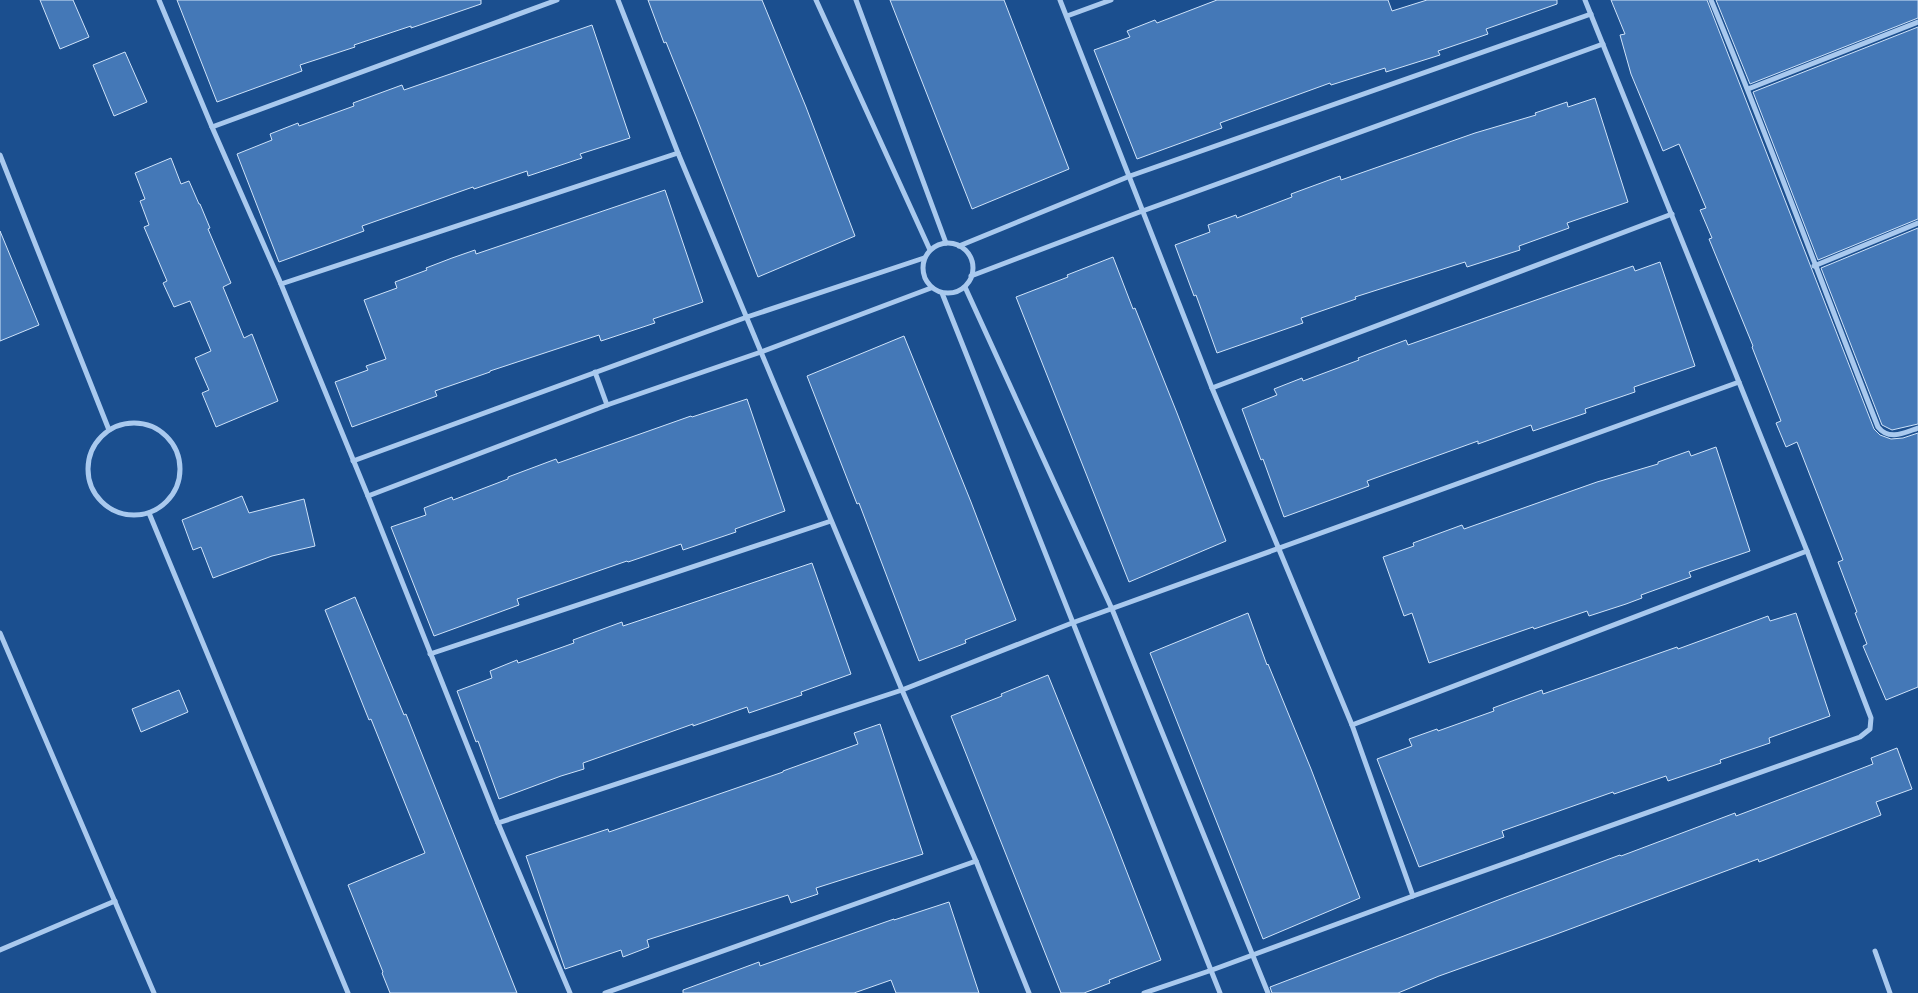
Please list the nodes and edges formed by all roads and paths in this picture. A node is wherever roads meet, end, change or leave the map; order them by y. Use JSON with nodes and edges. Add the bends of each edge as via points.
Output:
{"nodes":[{"id":1,"x":159,"y":0,"type":"edge"},
{"id":2,"x":557,"y":0,"type":"edge"},
{"id":3,"x":618,"y":0,"type":"edge"},
{"id":4,"x":816,"y":0,"type":"edge"},
{"id":5,"x":856,"y":0,"type":"edge"},
{"id":6,"x":1060,"y":0,"type":"edge"},
{"id":7,"x":1111,"y":0,"type":"edge"},
{"id":8,"x":1585,"y":0,"type":"edge"},
{"id":9,"x":1712,"y":0,"type":"edge"},
{"id":10,"x":1590,"y":14,"type":"junction"},
{"id":11,"x":1067,"y":16,"type":"junction"},
{"id":12,"x":1918,"y":22,"type":"edge"},
{"id":13,"x":1603,"y":44,"type":"junction"},
{"id":14,"x":1748,"y":89,"type":"junction"},
{"id":15,"x":212,"y":127,"type":"junction"},
{"id":16,"x":678,"y":153,"type":"junction"},
{"id":17,"x":0,"y":155,"type":"edge"},
{"id":18,"x":1130,"y":176,"type":"junction"},
{"id":19,"x":1143,"y":211,"type":"junction"},
{"id":20,"x":1672,"y":214,"type":"junction"},
{"id":21,"x":1918,"y":223,"type":"edge"},
{"id":22,"x":946,"y":243,"type":"junction"},
{"id":23,"x":959,"y":246,"type":"junction"},
{"id":24,"x":930,"y":250,"type":"junction"},
{"id":25,"x":924,"y":258,"type":"junction"},
{"id":26,"x":1814,"y":266,"type":"junction"},
{"id":27,"x":972,"y":276,"type":"junction"},
{"id":28,"x":281,"y":284,"type":"junction"},
{"id":29,"x":965,"y":286,"type":"junction"},
{"id":30,"x":931,"y":288,"type":"junction"},
{"id":31,"x":942,"y":293,"type":"junction"},
{"id":32,"x":747,"y":317,"type":"junction"},
{"id":33,"x":761,"y":352,"type":"junction"},
{"id":34,"x":595,"y":372,"type":"junction"},
{"id":35,"x":1739,"y":382,"type":"junction"},
{"id":36,"x":1212,"y":388,"type":"junction"},
{"id":37,"x":607,"y":405,"type":"junction"},
{"id":38,"x":1918,"y":428,"type":"edge"},
{"id":39,"x":109,"y":430,"type":"junction"},
{"id":40,"x":353,"y":461,"type":"junction"},
{"id":41,"x":368,"y":496,"type":"junction"},
{"id":42,"x":149,"y":512,"type":"junction"},
{"id":43,"x":831,"y":521,"type":"junction"},
{"id":44,"x":1279,"y":547,"type":"junction"},
{"id":45,"x":1807,"y":551,"type":"junction"},
{"id":46,"x":1112,"y":609,"type":"junction"},
{"id":47,"x":1072,"y":623,"type":"junction"},
{"id":48,"x":0,"y":633,"type":"edge"},
{"id":49,"x":430,"y":654,"type":"junction"},
{"id":50,"x":902,"y":690,"type":"junction"},
{"id":51,"x":1352,"y":725,"type":"junction"},
{"id":52,"x":498,"y":823,"type":"junction"},
{"id":53,"x":976,"y":861,"type":"junction"},
{"id":54,"x":1413,"y":896,"type":"junction"},
{"id":55,"x":115,"y":901,"type":"junction"},
{"id":56,"x":0,"y":950,"type":"edge"},
{"id":57,"x":1875,"y":951,"type":"dead end"},
{"id":58,"x":1251,"y":956,"type":"junction"},
{"id":59,"x":1212,"y":970,"type":"junction"},
{"id":60,"x":154,"y":993,"type":"edge"},
{"id":61,"x":348,"y":993,"type":"edge"},
{"id":62,"x":570,"y":993,"type":"edge"},
{"id":63,"x":605,"y":993,"type":"edge"},
{"id":64,"x":1029,"y":993,"type":"edge"},
{"id":65,"x":1144,"y":993,"type":"edge"},
{"id":66,"x":1220,"y":993,"type":"edge"},
{"id":67,"x":1268,"y":993,"type":"edge"},
{"id":68,"x":1890,"y":993,"type":"edge"}],
"edges":[{"from":1,"to":15,"type":"street"},
{"from":2,"to":15,"type":"street"},
{"from":3,"to":16,"type":"street"},
{"from":4,"to":24,"type":"street"},
{"from":5,"to":22,"type":"street"},
{"from":6,"to":11,"type":"street"},
{"from":7,"to":11,"type":"street"},
{"from":8,"to":10,"type":"street"},
{"from":9,"to":14,"type":"street"},
{"from":10,"to":13,"type":"street"},
{"from":10,"to":18,"type":"street"},
{"from":11,"to":18,"type":"street"},
{"from":12,"to":14,"type":"street"},
{"from":13,"to":19,"type":"street"},
{"from":13,"to":20,"type":"street"},
{"from":14,"to":26,"type":"street"},
{"from":15,"to":28,"type":"street"},
{"from":16,"to":28,"type":"street"},
{"from":16,"to":32,"type":"street"},
{"from":17,"to":39,"type":"street"},
{"from":18,"to":19,"type":"street"},
{"from":18,"to":23,"type":"street"},
{"from":19,"to":27,"type":"street"},
{"from":19,"to":36,"type":"street"},
{"from":20,"to":35,"type":"street"},
{"from":20,"to":36,"type":"street"},
{"from":21,"to":26,"type":"street"},
{"from":22,"to":23,"type":"street"},
{"from":22,"to":24,"type":"street"},
{"from":23,"to":27,"type":"street","via":[[971,259]]},
{"from":24,"to":25,"type":"street"},
{"from":25,"to":30,"type":"street","via":[[923,274]]},
{"from":25,"to":32,"type":"street"},
{"from":26,"to":38,"type":"street","via":[[1878,427],[1888,436]]},
{"from":27,"to":29,"type":"street"},
{"from":28,"to":40,"type":"street"},
{"from":29,"to":31,"type":"street","via":[[954,293]]},
{"from":29,"to":46,"type":"street"},
{"from":30,"to":31,"type":"street"},
{"from":30,"to":33,"type":"street"},
{"from":31,"to":47,"type":"street"},
{"from":32,"to":33,"type":"street"},
{"from":32,"to":34,"type":"street"},
{"from":33,"to":37,"type":"street"},
{"from":33,"to":43,"type":"street"},
{"from":34,"to":37,"type":"street"},
{"from":34,"to":40,"type":"street"},
{"from":35,"to":44,"type":"street"},
{"from":35,"to":45,"type":"street"},
{"from":36,"to":44,"type":"street"},
{"from":37,"to":41,"type":"street"},
{"from":39,"to":42,"type":"street","via":[[96,443],[88,461],[89,480],[97,497],[112,509],[130,515]]},
{"from":39,"to":42,"type":"street","via":[[130,423],[152,426],[170,439],[180,459],[179,481],[168,500]]},
{"from":40,"to":41,"type":"street"},
{"from":41,"to":49,"type":"street"},
{"from":42,"to":61,"type":"street"},
{"from":43,"to":49,"type":"street"},
{"from":43,"to":50,"type":"street"},
{"from":44,"to":46,"type":"street"},
{"from":44,"to":51,"type":"street"},
{"from":45,"to":51,"type":"street"},
{"from":45,"to":54,"type":"street","via":[[1871,718],[1866,733]]},
{"from":46,"to":47,"type":"street"},
{"from":46,"to":58,"type":"street"},
{"from":47,"to":50,"type":"street"},
{"from":47,"to":59,"type":"street"},
{"from":48,"to":55,"type":"street"},
{"from":49,"to":52,"type":"street"},
{"from":50,"to":52,"type":"street"},
{"from":50,"to":53,"type":"street"},
{"from":51,"to":54,"type":"street"},
{"from":52,"to":62,"type":"street"},
{"from":53,"to":63,"type":"street"},
{"from":53,"to":64,"type":"street"},
{"from":54,"to":58,"type":"street"},
{"from":55,"to":56,"type":"street"},
{"from":55,"to":60,"type":"street"},
{"from":57,"to":68,"type":"street"},
{"from":58,"to":59,"type":"street"},
{"from":58,"to":67,"type":"street"},
{"from":59,"to":65,"type":"street"},
{"from":59,"to":66,"type":"street"}]}
